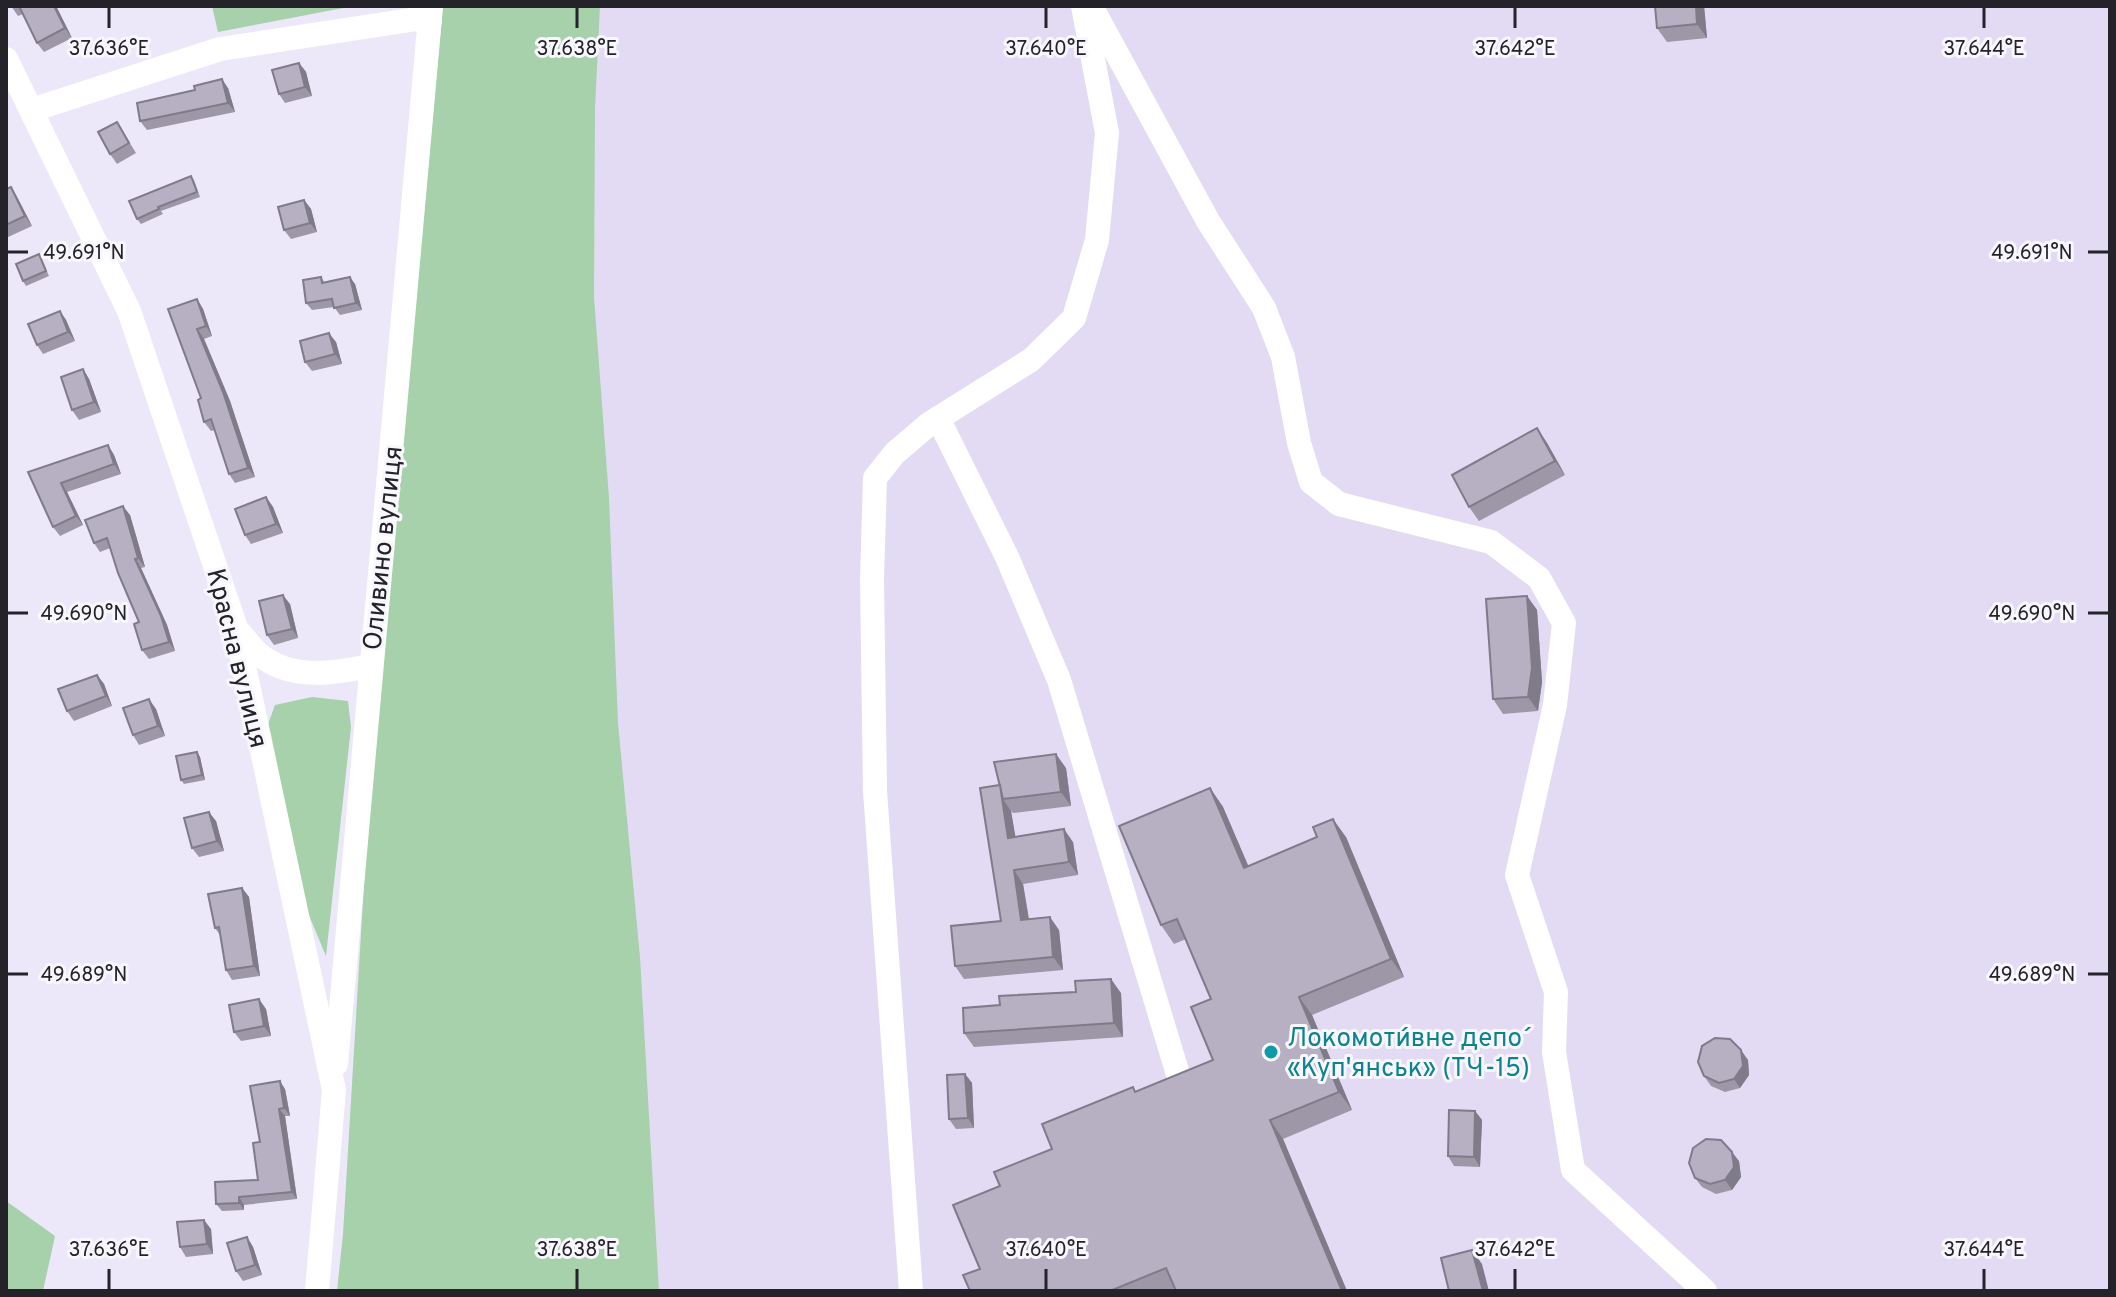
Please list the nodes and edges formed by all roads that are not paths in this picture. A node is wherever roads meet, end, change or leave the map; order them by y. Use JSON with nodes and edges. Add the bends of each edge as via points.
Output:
{"nodes":[{"id":1,"x":1083,"y":6,"type":"edge"},
{"id":2,"x":1091,"y":6,"type":"edge"},
{"id":3,"x":430,"y":13,"type":"edge"},
{"id":4,"x":6,"y":59,"type":"edge"},
{"id":5,"x":32,"y":110,"type":"junction"},
{"id":6,"x":938,"y":418,"type":"junction"},
{"id":7,"x":236,"y":628,"type":"junction"},
{"id":8,"x":370,"y":666,"type":"junction"},
{"id":9,"x":1180,"y":1081,"type":"edge"},
{"id":10,"x":334,"y":1090,"type":"junction"},
{"id":11,"x":317,"y":1291,"type":"edge"},
{"id":12,"x":911,"y":1291,"type":"edge"},
{"id":13,"x":1705,"y":1291,"type":"edge"}],
"edges":[{"from":1,"to":6,"type":"street","via":[[1107,133],[1097,240],[1074,318],[1031,360]]},
{"from":2,"to":13,"type":"street","via":[[1208,221],[1264,308],[1283,357],[1311,482],[1339,504],[1491,542],[1539,578],[1564,623],[1555,705],[1517,875],[1556,992],[1554,1052],[1573,1170]]},
{"from":3,"to":5,"type":"street","via":[[220,49]]},
{"from":3,"to":8,"type":"street","name":"Оливино вулиця"},
{"from":4,"to":5,"type":"street","name":"Красна вулиця"},
{"from":5,"to":7,"type":"street","name":"Красна вулиця","via":[[129,311]]},
{"from":6,"to":9,"type":"street","via":[[1007,557],[1059,680]]},
{"from":6,"to":12,"type":"street","via":[[895,453],[875,478],[872,550],[875,791]]},
{"from":7,"to":8,"type":"street","via":[[263,658],[288,669],[328,675]]},
{"from":7,"to":10,"type":"street","name":"Красна вулиця"},
{"from":8,"to":10,"type":"street","name":"Оливино вулиця"},
{"from":10,"to":11,"type":"street","name":"Красна вулиця"}]}
